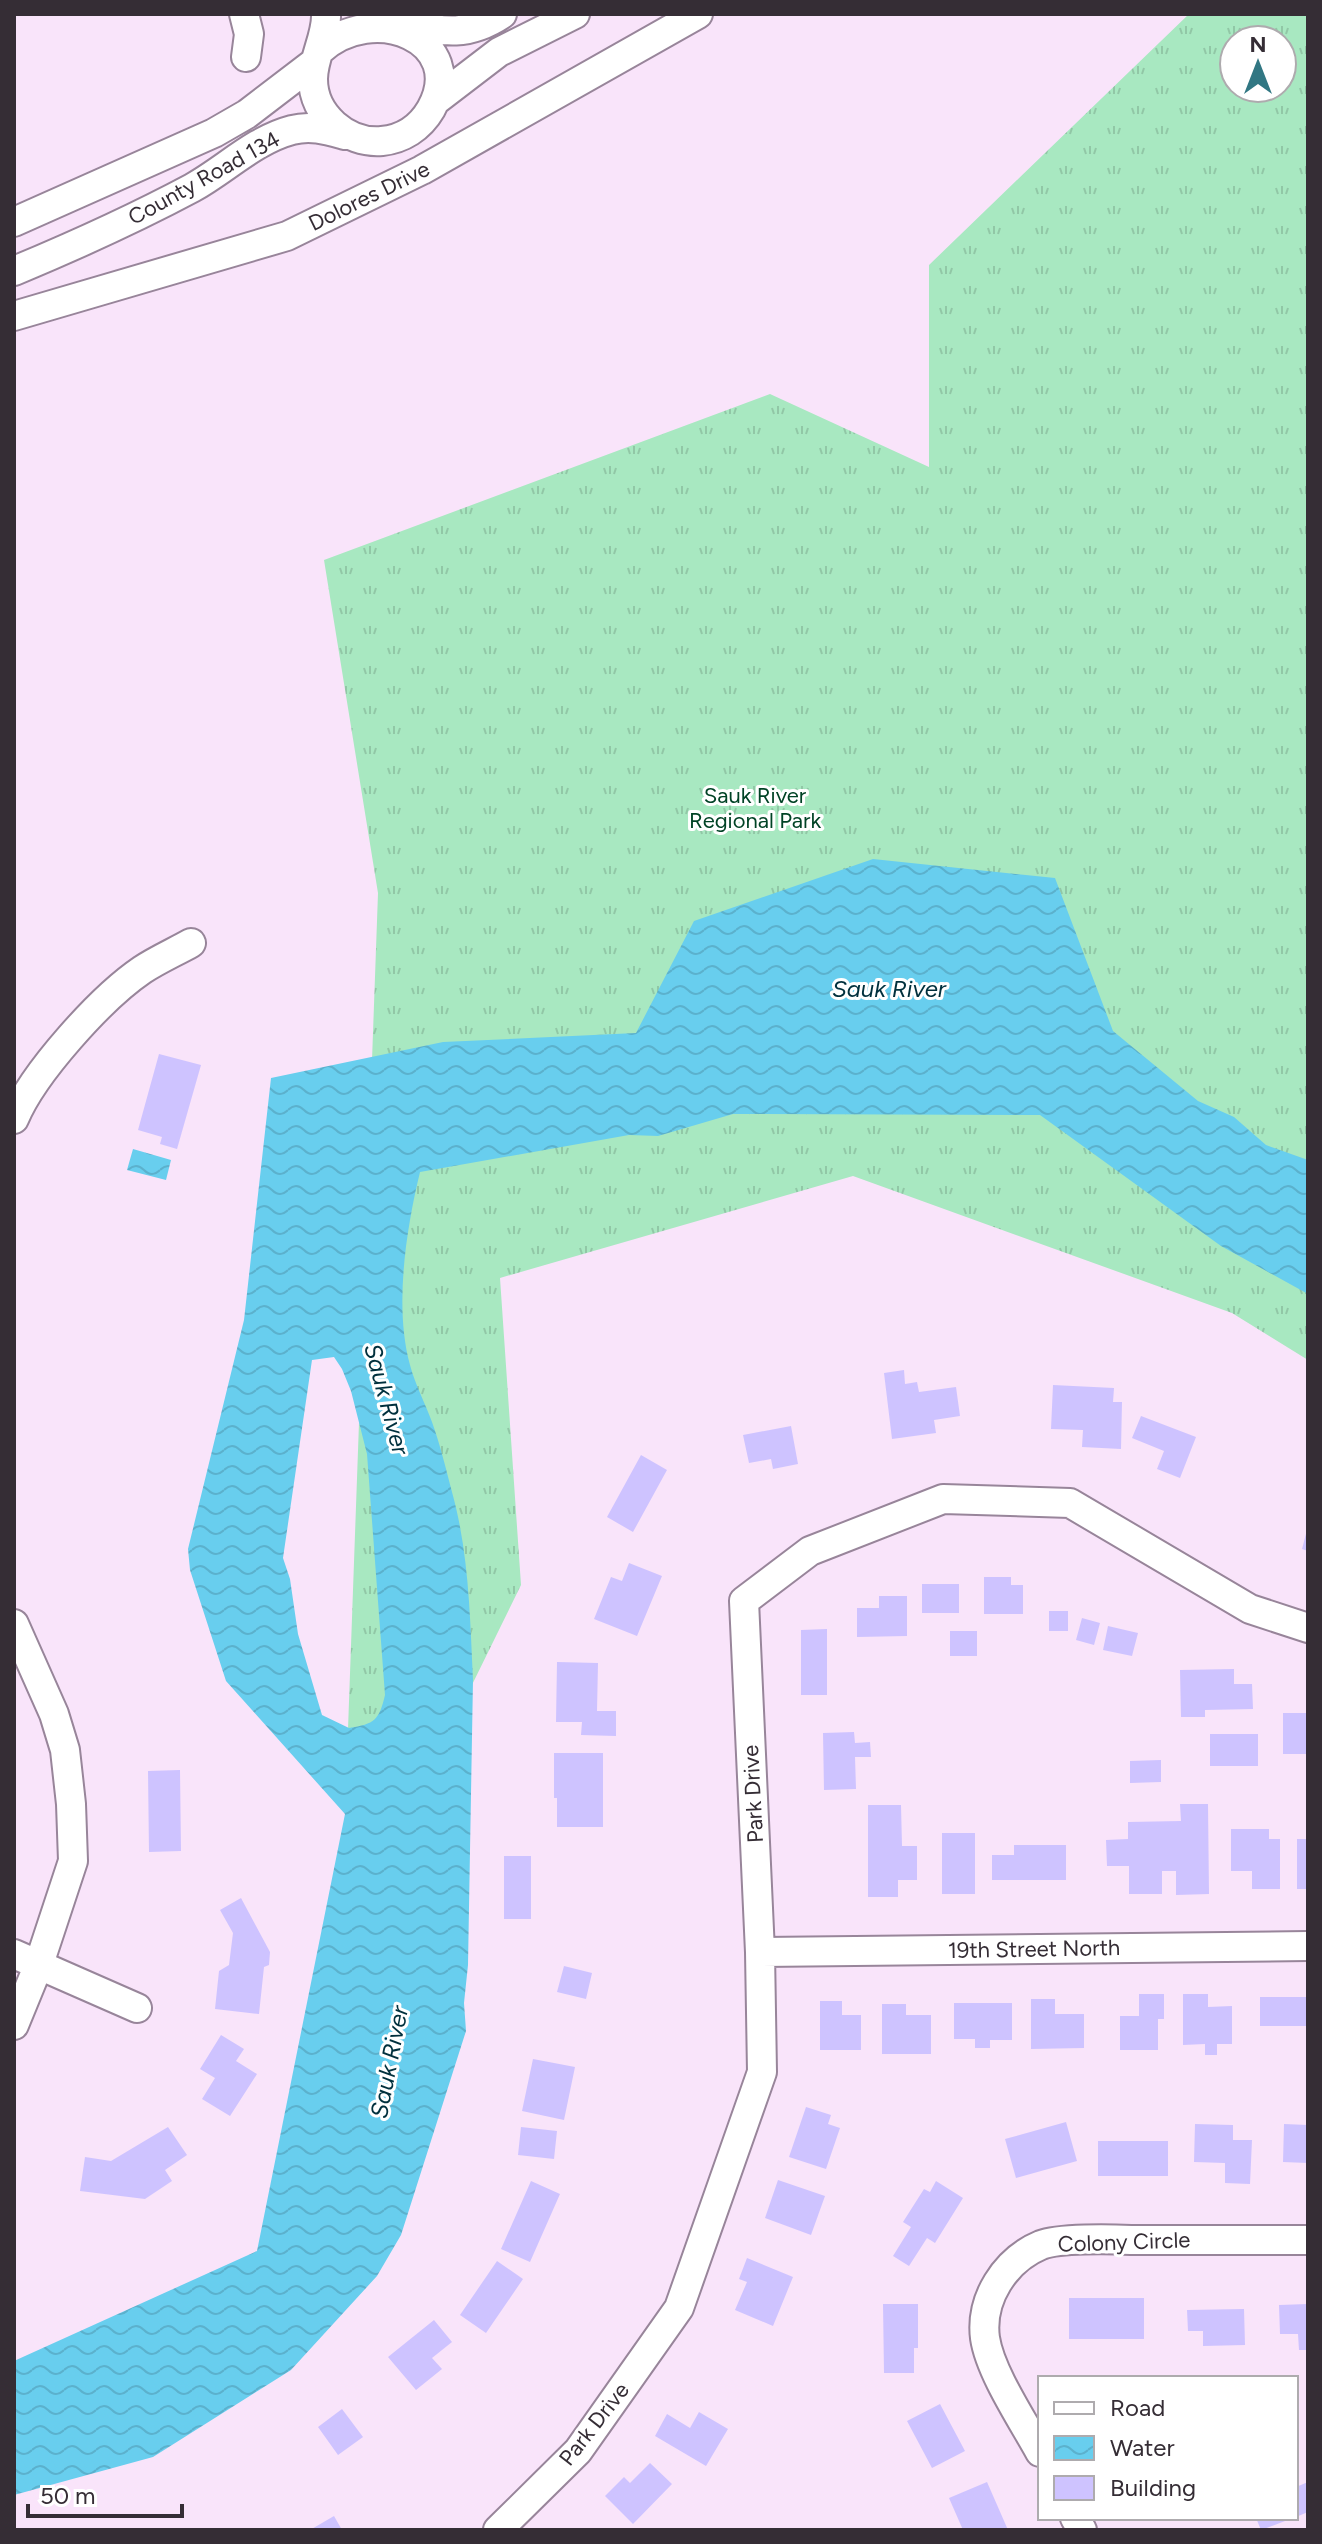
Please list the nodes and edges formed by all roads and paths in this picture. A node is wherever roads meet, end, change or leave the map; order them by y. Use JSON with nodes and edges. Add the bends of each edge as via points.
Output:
{"nodes":[{"id":1,"x":244,"y":14,"type":"edge"},
{"id":2,"x":326,"y":14,"type":"edge"},
{"id":3,"x":502,"y":14,"type":"edge"},
{"id":4,"x":575,"y":14,"type":"edge"},
{"id":5,"x":698,"y":14,"type":"edge"},
{"id":6,"x":389,"y":17,"type":"edge"},
{"id":7,"x":246,"y":57,"type":"dead end"},
{"id":8,"x":317,"y":57,"type":"junction"},
{"id":9,"x":435,"y":101,"type":"junction"},
{"id":10,"x":353,"y":137,"type":"junction"},
{"id":11,"x":14,"y":222,"type":"edge"},
{"id":12,"x":14,"y":271,"type":"edge"},
{"id":13,"x":14,"y":316,"type":"edge"},
{"id":14,"x":191,"y":943,"type":"dead end"},
{"id":15,"x":14,"y":1119,"type":"edge"},
{"id":16,"x":14,"y":1624,"type":"edge"},
{"id":17,"x":1308,"y":1628,"type":"edge"},
{"id":18,"x":1308,"y":1946,"type":"edge"},
{"id":19,"x":760,"y":1952,"type":"junction"},
{"id":20,"x":26,"y":1959,"type":"edge"},
{"id":21,"x":137,"y":2008,"type":"dead end"},
{"id":22,"x":14,"y":2025,"type":"edge"},
{"id":23,"x":1308,"y":2240,"type":"edge"},
{"id":24,"x":1038,"y":2448,"type":"edge"},
{"id":25,"x":498,"y":2530,"type":"edge"}],
"edges":[{"from":1,"to":7,"type":"street","via":[[249,34]]},
{"from":2,"to":8,"type":"street"},
{"from":3,"to":6,"type":"street","via":[[461,31],[436,31]]},
{"from":4,"to":9,"type":"street","via":[[499,52]]},
{"from":5,"to":13,"type":"street","name":"Dolores Drive","via":[[422,170],[287,236]]},
{"from":6,"to":8,"type":"street","via":[[363,17],[345,24],[330,35]]},
{"from":6,"to":9,"type":"street","via":[[420,33],[435,56]]},
{"from":8,"to":10,"type":"street","via":[[314,90],[324,115]]},
{"from":8,"to":11,"type":"street","name":"County Road 134","via":[[247,114],[214,133]]},
{"from":9,"to":10,"type":"street","via":[[426,118],[393,140]]},
{"from":10,"to":12,"type":"street","name":"County Road 134","via":[[322,128],[270,137],[194,187]]},
{"from":14,"to":15,"type":"street","via":[[141,971],[95,1011],[58,1052]]},
{"from":16,"to":20,"type":"street","via":[[54,1714],[65,1750],[71,1804],[73,1861]]},
{"from":17,"to":19,"type":"street","name":"Park Drive","via":[[1250,1609],[1070,1503],[943,1499],[810,1551],[744,1601]]},
{"from":18,"to":19,"type":"street","name":"19th Street North"},
{"from":19,"to":25,"type":"street","name":"Park Drive","via":[[762,2072],[679,2308],[578,2451]]},
{"from":20,"to":21,"type":"street"},
{"from":20,"to":22,"type":"street"},
{"from":23,"to":24,"type":"street","name":"Colony Circle","via":[[1094,2239],[1042,2244],[1017,2259],[996,2283],[985,2310],[985,2337],[992,2362]]}]}
